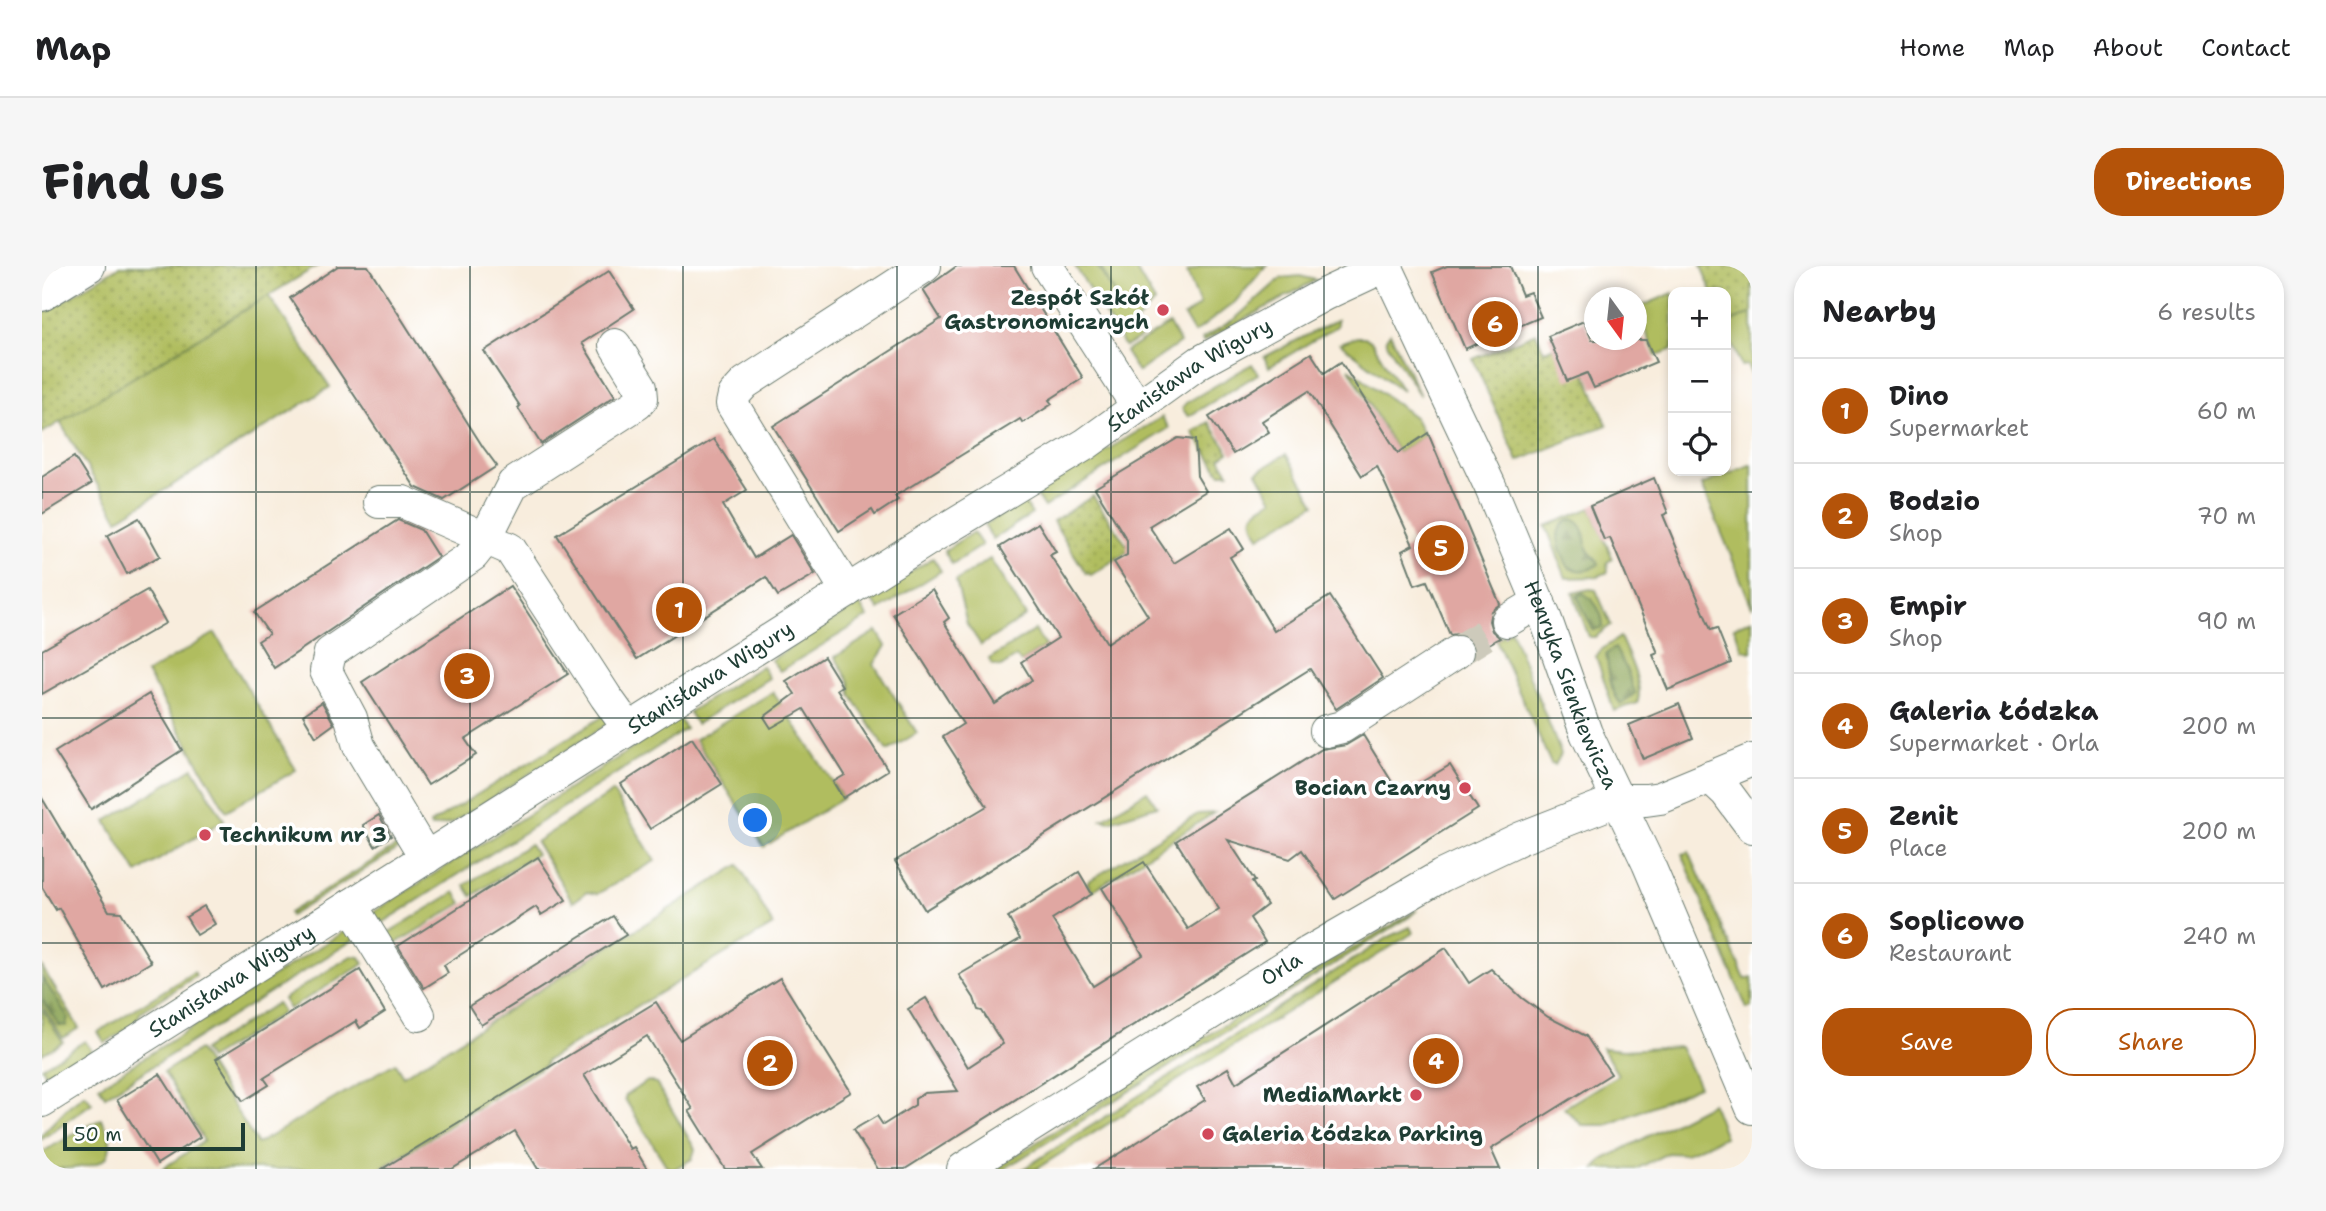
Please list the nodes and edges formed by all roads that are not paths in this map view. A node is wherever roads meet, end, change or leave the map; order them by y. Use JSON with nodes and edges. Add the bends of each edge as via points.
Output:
{"nodes":[{"id":1,"x":89,"y":266,"type":"edge"},
{"id":2,"x":925,"y":266,"type":"edge"},
{"id":3,"x":1047,"y":266,"type":"edge"},
{"id":4,"x":1385,"y":266,"type":"edge"},
{"id":5,"x":42,"y":295,"type":"edge"},
{"id":6,"x":615,"y":345,"type":"dead end"},
{"id":7,"x":1137,"y":406,"type":"junction"},
{"id":8,"x":379,"y":502,"type":"dead end"},
{"id":9,"x":485,"y":538,"type":"junction"},
{"id":10,"x":846,"y":591,"type":"junction"},
{"id":11,"x":1539,"y":603,"type":"junction"},
{"id":12,"x":1507,"y":621,"type":"tunnel mouth"},
{"id":13,"x":1457,"y":652,"type":"tunnel mouth"},
{"id":14,"x":629,"y":729,"type":"junction"},
{"id":15,"x":1326,"y":731,"type":"dead end"},
{"id":16,"x":1752,"y":761,"type":"edge"},
{"id":17,"x":1710,"y":777,"type":"junction"},
{"id":18,"x":1618,"y":800,"type":"junction"},
{"id":19,"x":1752,"y":827,"type":"edge"},
{"id":20,"x":426,"y":858,"type":"junction"},
{"id":21,"x":351,"y":905,"type":"junction"},
{"id":22,"x":419,"y":1015,"type":"dead end"},
{"id":23,"x":42,"y":1101,"type":"edge"},
{"id":24,"x":1752,"y":1108,"type":"edge"},
{"id":25,"x":963,"y":1169,"type":"edge"}],
"edges":[{"from":1,"to":5,"type":"street"},
{"from":2,"to":10,"type":"street","via":[[745,383],[734,395],[732,404]]},
{"from":3,"to":7,"type":"street"},
{"from":4,"to":7,"type":"street","name":"Stanisława Wigury","via":[[1223,349]]},
{"from":4,"to":11,"type":"street","name":"Henryka Sienkiewicza","via":[[1490,486]]},
{"from":6,"to":9,"type":"street","via":[[641,387],[642,398],[513,484]]},
{"from":7,"to":10,"type":"street","name":"Stanisława Wigury","via":[[1086,444]]},
{"from":8,"to":9,"type":"street","via":[[403,502]]},
{"from":9,"to":14,"type":"street","via":[[510,549]]},
{"from":9,"to":20,"type":"street","via":[[473,555],[337,647],[327,664],[329,680],[351,718],[359,746]]},
{"from":10,"to":14,"type":"street","name":"Stanisława Wigury"},
{"from":11,"to":12,"type":"street"},
{"from":11,"to":18,"type":"street","name":"Henryka Sienkiewicza","via":[[1586,733]]},
{"from":13,"to":15,"type":"street","via":[[1342,726]]},
{"from":14,"to":20,"type":"street","name":"Stanisława Wigury"},
{"from":16,"to":17,"type":"street","name":"Orla"},
{"from":17,"to":18,"type":"street","name":"Orla","via":[[1660,798]]},
{"from":17,"to":19,"type":"street"},
{"from":18,"to":24,"type":"street","name":"Henryka Sienkiewicza"},
{"from":18,"to":25,"type":"street","name":"Orla","via":[[1503,845],[1395,902]]},
{"from":20,"to":21,"type":"street","name":"Stanisława Wigury"},
{"from":21,"to":22,"type":"street"},
{"from":21,"to":23,"type":"street","name":"Stanisława Wigury"}]}
